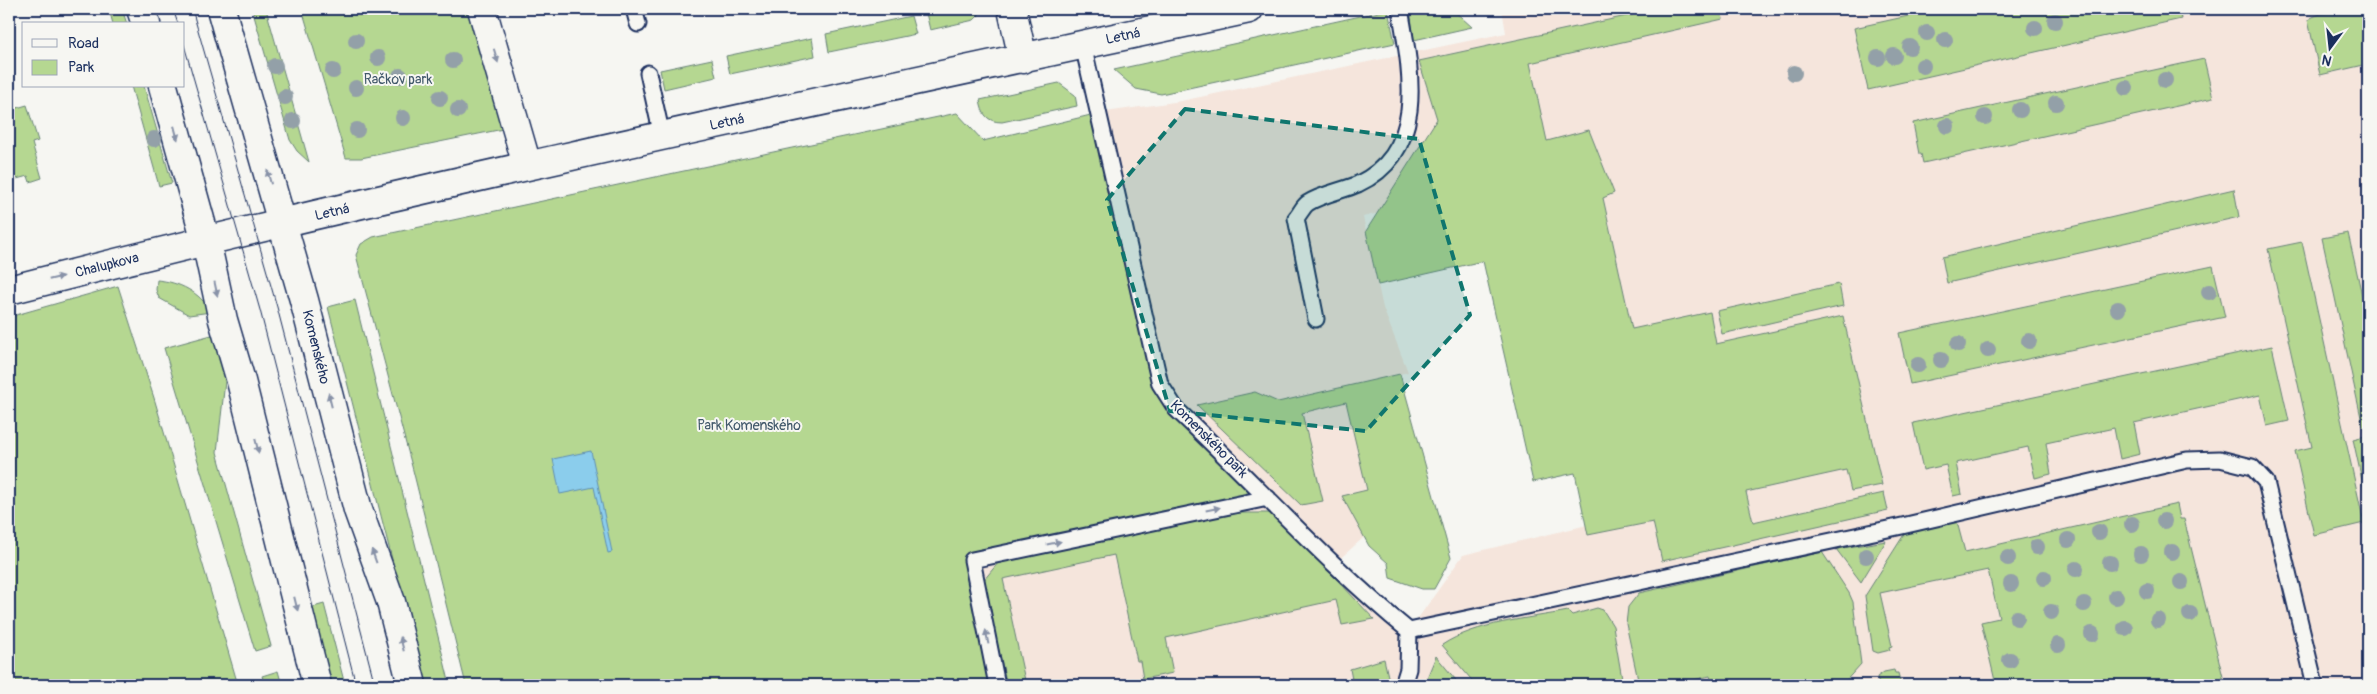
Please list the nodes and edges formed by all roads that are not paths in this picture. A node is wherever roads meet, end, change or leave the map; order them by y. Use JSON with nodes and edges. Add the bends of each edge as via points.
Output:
{"nodes":[{"id":1,"x":141,"y":9,"type":"edge"},
{"id":2,"x":221,"y":9,"type":"edge"},
{"id":3,"x":482,"y":9,"type":"edge"},
{"id":4,"x":634,"y":9,"type":"edge"},
{"id":5,"x":1012,"y":9,"type":"edge"},
{"id":6,"x":1249,"y":9,"type":"edge"},
{"id":7,"x":1400,"y":9,"type":"edge"},
{"id":8,"x":145,"y":22,"type":"edge"},
{"id":9,"x":638,"y":24,"type":"dead end"},
{"id":10,"x":1083,"y":45,"type":"junction"},
{"id":11,"x":1023,"y":58,"type":"junction"},
{"id":12,"x":648,"y":73,"type":"dead end"},
{"id":13,"x":164,"y":88,"type":"edge"},
{"id":14,"x":662,"y":136,"type":"junction"},
{"id":15,"x":527,"y":165,"type":"junction"},
{"id":16,"x":283,"y":224,"type":"junction"},
{"id":17,"x":206,"y":241,"type":"junction"},
{"id":18,"x":9,"y":290,"type":"edge"},
{"id":19,"x":1316,"y":319,"type":"dead end"},
{"id":20,"x":1268,"y":498,"type":"junction"},
{"id":21,"x":1409,"y":631,"type":"junction"},
{"id":22,"x":317,"y":685,"type":"edge"},
{"id":23,"x":412,"y":685,"type":"edge"},
{"id":24,"x":997,"y":685,"type":"edge"},
{"id":25,"x":1403,"y":685,"type":"edge"},
{"id":26,"x":2315,"y":685,"type":"edge"}],
"edges":[{"from":1,"to":8,"type":"street"},
{"from":16,"to":2,"type":"street","name":"Komenského","one_way":true},
{"from":3,"to":15,"type":"street","one_way":true},
{"from":4,"to":9,"type":"lane"},
{"from":5,"to":11,"type":"street"},
{"from":6,"to":10,"type":"street","name":"Letná"},
{"from":7,"to":19,"type":"lane","via":[[1412,92],[1407,123],[1395,156],[1374,177],[1307,204],[1296,218]]},
{"from":10,"to":11,"type":"street","name":"Letná"},
{"from":10,"to":20,"type":"lane","name":"Komenského park","via":[[1160,384],[1176,409]]},
{"from":11,"to":14,"type":"street","name":"Letná"},
{"from":12,"to":14,"type":"lane"},
{"from":13,"to":17,"type":"street","one_way":true},
{"from":14,"to":15,"type":"street","name":"Letná"},
{"from":15,"to":16,"type":"street","name":"Letná"},
{"from":16,"to":17,"type":"street","name":"Letná"},
{"from":23,"to":16,"type":"street","name":"Komenského","one_way":true,"via":[[391,602],[358,510]]},
{"from":18,"to":17,"type":"street","name":"Chalupkova","one_way":true},
{"from":17,"to":22,"type":"street","one_way":true,"via":[[223,320]]},
{"from":20,"to":21,"type":"lane","name":"Komenského park","via":[[1348,578]]},
{"from":24,"to":20,"type":"lane","one_way":true,"via":[[972,560]]},
{"from":21,"to":25,"type":"lane","via":[[1408,669]]},
{"from":21,"to":26,"type":"lane","via":[[1902,526],[2187,460],[2220,459],[2252,467],[2266,482]]}]}
